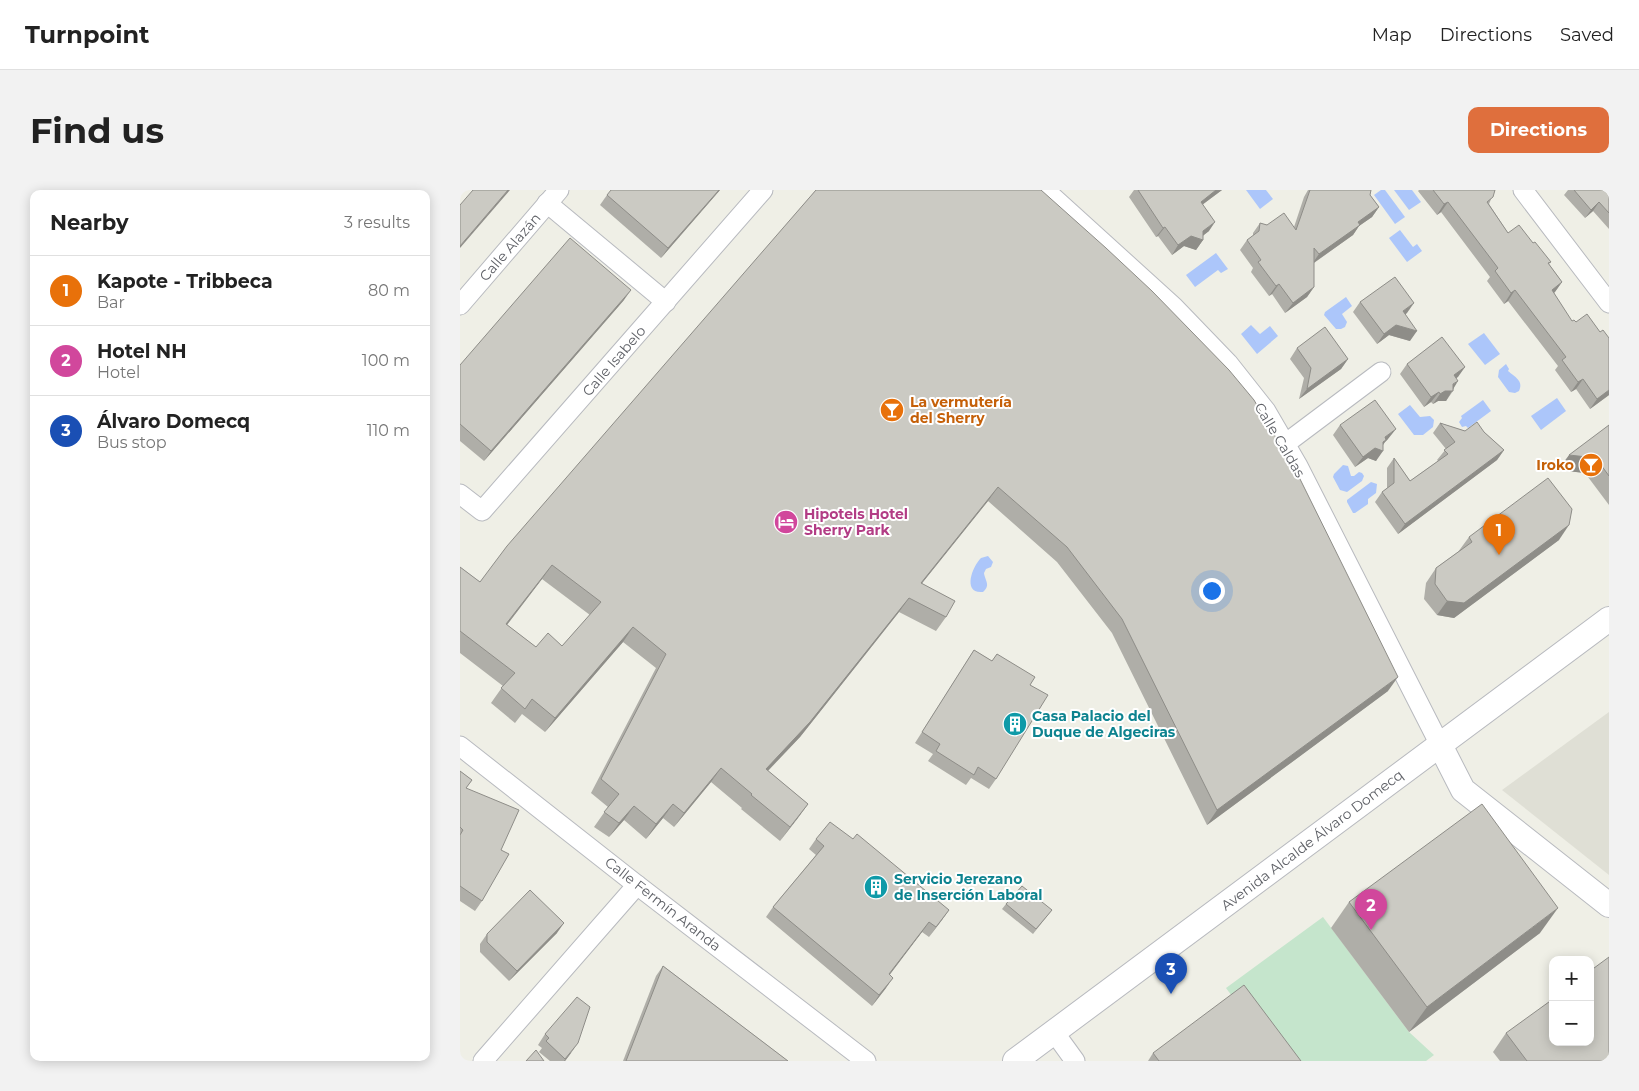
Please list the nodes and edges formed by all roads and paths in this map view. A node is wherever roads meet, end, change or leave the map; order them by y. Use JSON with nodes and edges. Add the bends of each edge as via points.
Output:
{"nodes":[{"id":1,"x":763,"y":190,"type":"edge"},
{"id":2,"x":1045,"y":190,"type":"edge"},
{"id":3,"x":1523,"y":190,"type":"edge"},
{"id":4,"x":553,"y":197,"type":"edge"},
{"id":5,"x":666,"y":302,"type":"junction"},
{"id":6,"x":1609,"y":303,"type":"edge"},
{"id":7,"x":460,"y":305,"type":"edge"},
{"id":8,"x":1381,"y":372,"type":"dead end"},
{"id":9,"x":1285,"y":444,"type":"junction"},
{"id":10,"x":460,"y":494,"type":"edge"},
{"id":11,"x":1609,"y":619,"type":"edge"},
{"id":12,"x":1440,"y":745,"type":"junction"},
{"id":13,"x":460,"y":746,"type":"edge"},
{"id":14,"x":637,"y":885,"type":"junction"},
{"id":15,"x":1609,"y":905,"type":"edge"},
{"id":16,"x":1054,"y":1032,"type":"junction"},
{"id":17,"x":483,"y":1061,"type":"edge"},
{"id":18,"x":866,"y":1061,"type":"edge"},
{"id":19,"x":1015,"y":1061,"type":"edge"},
{"id":20,"x":1075,"y":1061,"type":"edge"}],
"edges":[{"from":1,"to":5,"type":"street","name":"Calle Isabelo"},
{"from":2,"to":9,"type":"street","name":"Calle Caldas","via":[[1174,307],[1228,363],[1266,411]]},
{"from":3,"to":6,"type":"street"},
{"from":4,"to":5,"type":"street"},
{"from":4,"to":7,"type":"street","name":"Calle Alazán"},
{"from":5,"to":10,"type":"street","name":"Calle Isabelo","via":[[482,511]]},
{"from":8,"to":9,"type":"street"},
{"from":9,"to":12,"type":"street","name":"Calle Caldas"},
{"from":11,"to":12,"type":"street","name":"Avenida Alcalde Álvaro Domecq"},
{"from":12,"to":15,"type":"street","via":[[1463,790]]},
{"from":12,"to":16,"type":"street","name":"Avenida Alcalde Álvaro Domecq"},
{"from":13,"to":14,"type":"street","name":"Calle Fermín Aranda"},
{"from":14,"to":17,"type":"street"},
{"from":14,"to":18,"type":"street","name":"Calle Fermín Aranda"},
{"from":16,"to":19,"type":"street","name":"Avenida Alcalde Álvaro Domecq"},
{"from":16,"to":20,"type":"street"}]}
